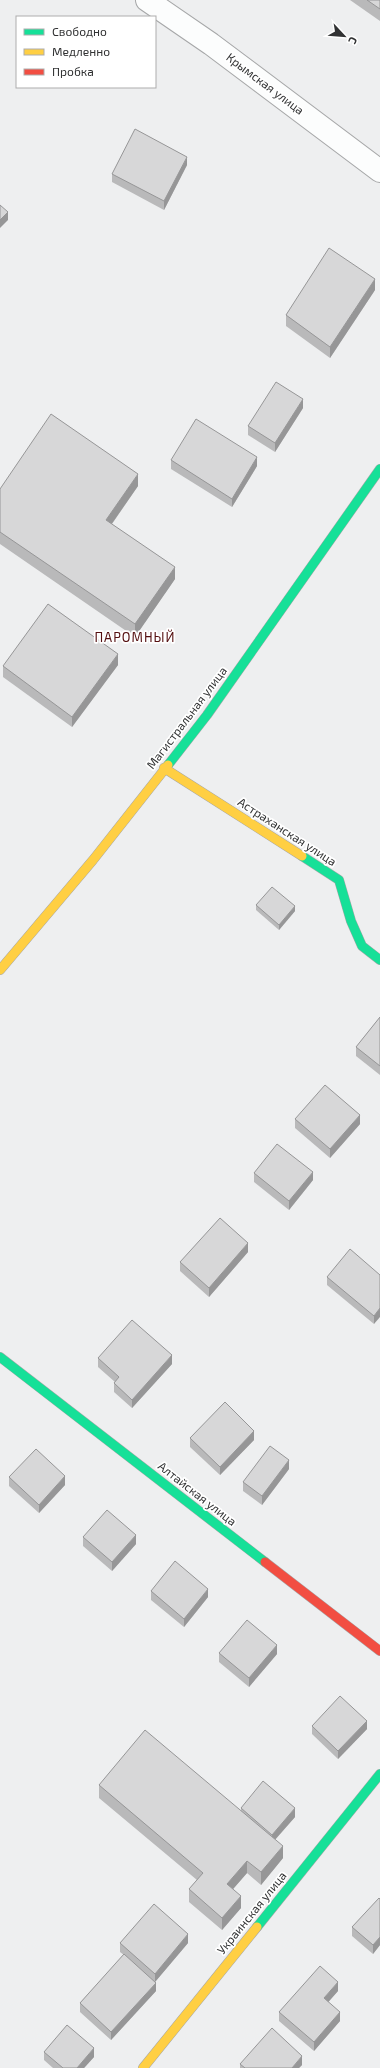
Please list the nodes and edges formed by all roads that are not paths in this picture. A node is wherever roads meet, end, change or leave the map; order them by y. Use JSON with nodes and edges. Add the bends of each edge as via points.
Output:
{"nodes":[{"id":1,"x":147,"y":0,"type":"edge"},
{"id":2,"x":380,"y":171,"type":"edge"},
{"id":3,"x":380,"y":469,"type":"edge"},
{"id":4,"x":164,"y":768,"type":"junction"},
{"id":5,"x":380,"y":960,"type":"edge"},
{"id":6,"x":0,"y":970,"type":"edge"},
{"id":7,"x":0,"y":1356,"type":"edge"},
{"id":8,"x":380,"y":1651,"type":"edge"},
{"id":9,"x":380,"y":1774,"type":"edge"},
{"id":10,"x":143,"y":2068,"type":"edge"}],
"edges":[{"from":1,"to":2,"type":"street","name":"Крымская улица","via":[[211,44]]},
{"from":3,"to":4,"type":"street","name":"Магистральная улица","via":[[207,715]]},
{"from":4,"to":5,"type":"street","name":"Астраханская улица","via":[[339,880],[351,921],[362,946]]},
{"from":4,"to":6,"type":"street","name":"Магистральная улица","via":[[93,860]]},
{"from":7,"to":8,"type":"street","name":"Алтайская улица"},
{"from":9,"to":10,"type":"street","name":"Украинская улица"}]}
